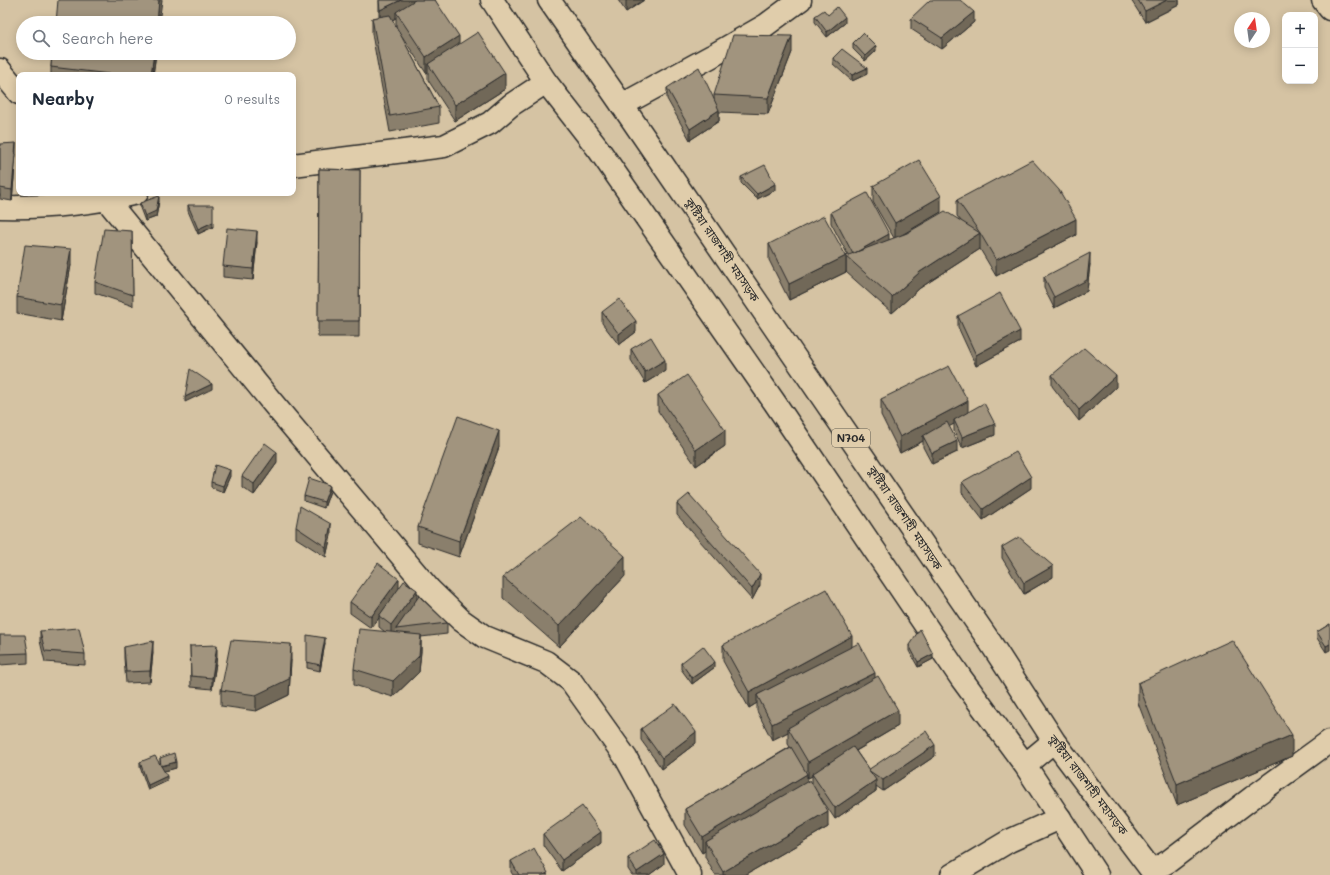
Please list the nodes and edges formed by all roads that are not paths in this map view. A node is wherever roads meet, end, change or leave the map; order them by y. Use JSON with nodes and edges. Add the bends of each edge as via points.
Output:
{"nodes":[{"id":1,"x":549,"y":0,"type":"edge"},
{"id":2,"x":800,"y":0,"type":"edge"},
{"id":3,"x":1323,"y":0,"type":"edge"},
{"id":4,"x":499,"y":2,"type":"edge"},
{"id":5,"x":1330,"y":9,"type":"edge"},
{"id":6,"x":0,"y":70,"type":"edge"},
{"id":7,"x":546,"y":82,"type":"junction"},
{"id":8,"x":16,"y":89,"type":"edge"},
{"id":9,"x":622,"y":105,"type":"junction"},
{"id":10,"x":296,"y":165,"type":"edge"},
{"id":11,"x":104,"y":196,"type":"edge"},
{"id":12,"x":0,"y":207,"type":"edge"},
{"id":13,"x":1054,"y":741,"type":"junction"},
{"id":14,"x":1330,"y":741,"type":"edge"},
{"id":15,"x":1025,"y":765,"type":"junction"},
{"id":16,"x":1060,"y":818,"type":"junction"},
{"id":17,"x":1154,"y":873,"type":"edge"},
{"id":18,"x":690,"y":875,"type":"edge"},
{"id":19,"x":952,"y":875,"type":"edge"},
{"id":20,"x":1097,"y":875,"type":"edge"}],
"edges":[{"from":1,"to":9,"type":"main road","name":"কুষ্টিয়া রাজশাহী মহাসড়ক","number":"N704"},
{"from":2,"to":9,"type":"main road","via":[[766,25]]},
{"from":3,"to":5,"type":"main road"},
{"from":4,"to":7,"type":"main road"},
{"from":6,"to":8,"type":"main road"},
{"from":7,"to":10,"type":"main road","via":[[511,105],[490,123],[444,146]]},
{"from":7,"to":15,"type":"main road","via":[[599,150],[775,403],[961,678]]},
{"from":9,"to":13,"type":"main road","name":"কুষ্টিয়া রাজশাহী মহাসড়ক","number":"N704"},
{"from":11,"to":12,"type":"main road","via":[[22,208]]},
{"from":11,"to":18,"type":"main road","via":[[271,401],[430,590],[461,620],[485,637],[546,662],[570,680],[626,758]]},
{"from":13,"to":15,"type":"main road"},
{"from":13,"to":17,"type":"main road","name":"কুষ্টিয়া রাজশাহী মহাসড়ক","number":"N704"},
{"from":14,"to":17,"type":"main road"},
{"from":15,"to":16,"type":"main road"},
{"from":16,"to":19,"type":"main road","via":[[1008,841]]},
{"from":16,"to":20,"type":"main road"}]}
